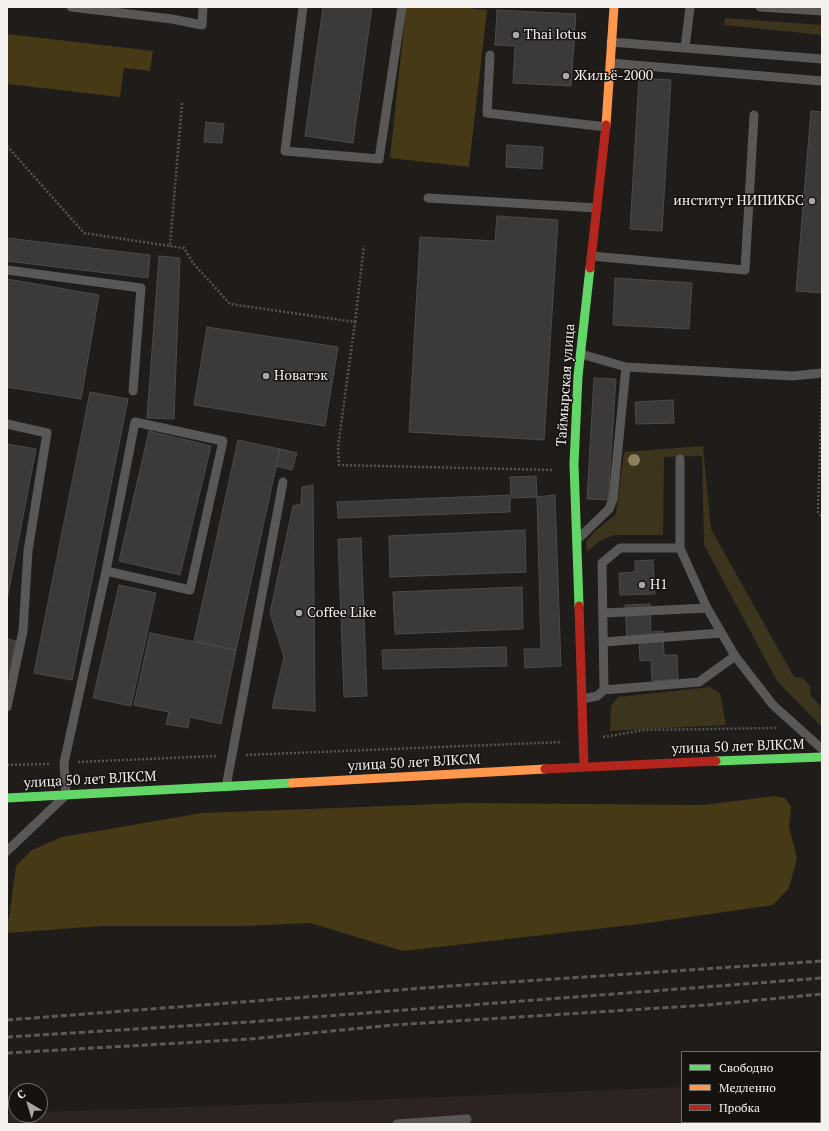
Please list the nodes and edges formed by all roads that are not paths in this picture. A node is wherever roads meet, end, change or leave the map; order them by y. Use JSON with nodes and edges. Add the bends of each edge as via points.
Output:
{"nodes":[{"id":1,"x":71,"y":7,"type":"edge"},
{"id":2,"x":203,"y":7,"type":"edge"},
{"id":3,"x":303,"y":7,"type":"edge"},
{"id":4,"x":402,"y":7,"type":"edge"},
{"id":5,"x":614,"y":7,"type":"edge"},
{"id":6,"x":690,"y":7,"type":"edge"},
{"id":7,"x":760,"y":7,"type":"edge"},
{"id":8,"x":822,"y":11,"type":"edge"},
{"id":9,"x":611,"y":42,"type":"junction"},
{"id":10,"x":685,"y":48,"type":"junction"},
{"id":11,"x":490,"y":56,"type":"dead end"},
{"id":12,"x":822,"y":59,"type":"edge"},
{"id":13,"x":610,"y":64,"type":"junction"},
{"id":14,"x":822,"y":81,"type":"edge"},
{"id":15,"x":754,"y":115,"type":"dead end"},
{"id":16,"x":606,"y":127,"type":"junction"},
{"id":17,"x":428,"y":198,"type":"dead end"},
{"id":18,"x":597,"y":208,"type":"junction"},
{"id":19,"x":591,"y":256,"type":"junction"},
{"id":20,"x":7,"y":270,"type":"edge"},
{"id":21,"x":581,"y":354,"type":"junction"},
{"id":22,"x":626,"y":367,"type":"junction"},
{"id":23,"x":822,"y":374,"type":"edge"},
{"id":24,"x":133,"y":391,"type":"dead end"},
{"id":25,"x":7,"y":424,"type":"edge"},
{"id":26,"x":680,"y":459,"type":"dead end"},
{"id":27,"x":283,"y":482,"type":"dead end"},
{"id":28,"x":576,"y":542,"type":"junction"},
{"id":29,"x":680,"y":548,"type":"junction"},
{"id":30,"x":106,"y":571,"type":"junction"},
{"id":31,"x":706,"y":608,"type":"junction"},
{"id":32,"x":604,"y":613,"type":"junction"},
{"id":33,"x":721,"y":633,"type":"junction"},
{"id":34,"x":604,"y":642,"type":"junction"},
{"id":35,"x":735,"y":656,"type":"junction"},
{"id":36,"x":604,"y":690,"type":"junction"},
{"id":37,"x":582,"y":699,"type":"junction"},
{"id":38,"x":7,"y":707,"type":"edge"},
{"id":39,"x":822,"y":749,"type":"edge"},
{"id":40,"x":822,"y":758,"type":"edge"},
{"id":41,"x":584,"y":766,"type":"junction"},
{"id":42,"x":226,"y":787,"type":"junction"},
{"id":43,"x":66,"y":795,"type":"junction"},
{"id":44,"x":7,"y":798,"type":"edge"},
{"id":45,"x":7,"y":851,"type":"edge"},
{"id":46,"x":467,"y":1119,"type":"dead end"},
{"id":47,"x":397,"y":1124,"type":"edge"}],
"edges":[{"from":1,"to":2,"type":"lane","via":[[202,25]]},
{"from":3,"to":4,"type":"lane","via":[[285,150],[379,159]]},
{"from":5,"to":9,"type":"street","name":"Таймырская улица"},
{"from":6,"to":10,"type":"lane"},
{"from":7,"to":8,"type":"lane"},
{"from":9,"to":10,"type":"lane"},
{"from":9,"to":13,"type":"street","name":"Таймырская улица"},
{"from":10,"to":12,"type":"lane"},
{"from":11,"to":16,"type":"lane","via":[[487,113]]},
{"from":13,"to":14,"type":"lane"},
{"from":13,"to":16,"type":"street","name":"Таймырская улица"},
{"from":15,"to":19,"type":"lane","via":[[745,270]]},
{"from":16,"to":18,"type":"street","name":"Таймырская улица"},
{"from":17,"to":18,"type":"lane"},
{"from":18,"to":19,"type":"street","name":"Таймырская улица"},
{"from":19,"to":21,"type":"street","name":"Таймырская улица"},
{"from":20,"to":24,"type":"lane","via":[[141,288]]},
{"from":21,"to":22,"type":"lane"},
{"from":21,"to":28,"type":"street","name":"Таймырская улица","via":[[574,464]]},
{"from":22,"to":23,"type":"lane","via":[[757,375]]},
{"from":22,"to":28,"type":"lane","via":[[613,500],[609,509]]},
{"from":25,"to":38,"type":"lane","via":[[47,433],[28,551],[22,631]]},
{"from":26,"to":29,"type":"lane"},
{"from":27,"to":42,"type":"lane"},
{"from":28,"to":37,"type":"street","name":"Таймырская улица"},
{"from":29,"to":31,"type":"lane"},
{"from":29,"to":32,"type":"lane","via":[[620,548],[602,563]]},
{"from":30,"to":30,"type":"lane","via":[[134,422],[223,441],[190,590]]},
{"from":30,"to":43,"type":"lane","via":[[64,763]]},
{"from":31,"to":32,"type":"lane"},
{"from":31,"to":33,"type":"lane"},
{"from":32,"to":34,"type":"lane"},
{"from":33,"to":34,"type":"lane"},
{"from":33,"to":35,"type":"lane"},
{"from":34,"to":36,"type":"lane"},
{"from":35,"to":36,"type":"lane","via":[[698,682]]},
{"from":35,"to":39,"type":"lane","via":[[773,704]]},
{"from":36,"to":37,"type":"lane","via":[[597,696]]},
{"from":37,"to":41,"type":"street","name":"Таймырская улица"},
{"from":40,"to":41,"type":"street","name":"улица 50 лет ВЛКСМ"},
{"from":41,"to":42,"type":"street","name":"улица 50 лет ВЛКСМ"},
{"from":42,"to":43,"type":"street","name":"улица 50 лет ВЛКСМ"},
{"from":43,"to":44,"type":"street","name":"улица 50 лет ВЛКСМ"},
{"from":43,"to":45,"type":"lane"},
{"from":46,"to":47,"type":"lane"}]}
